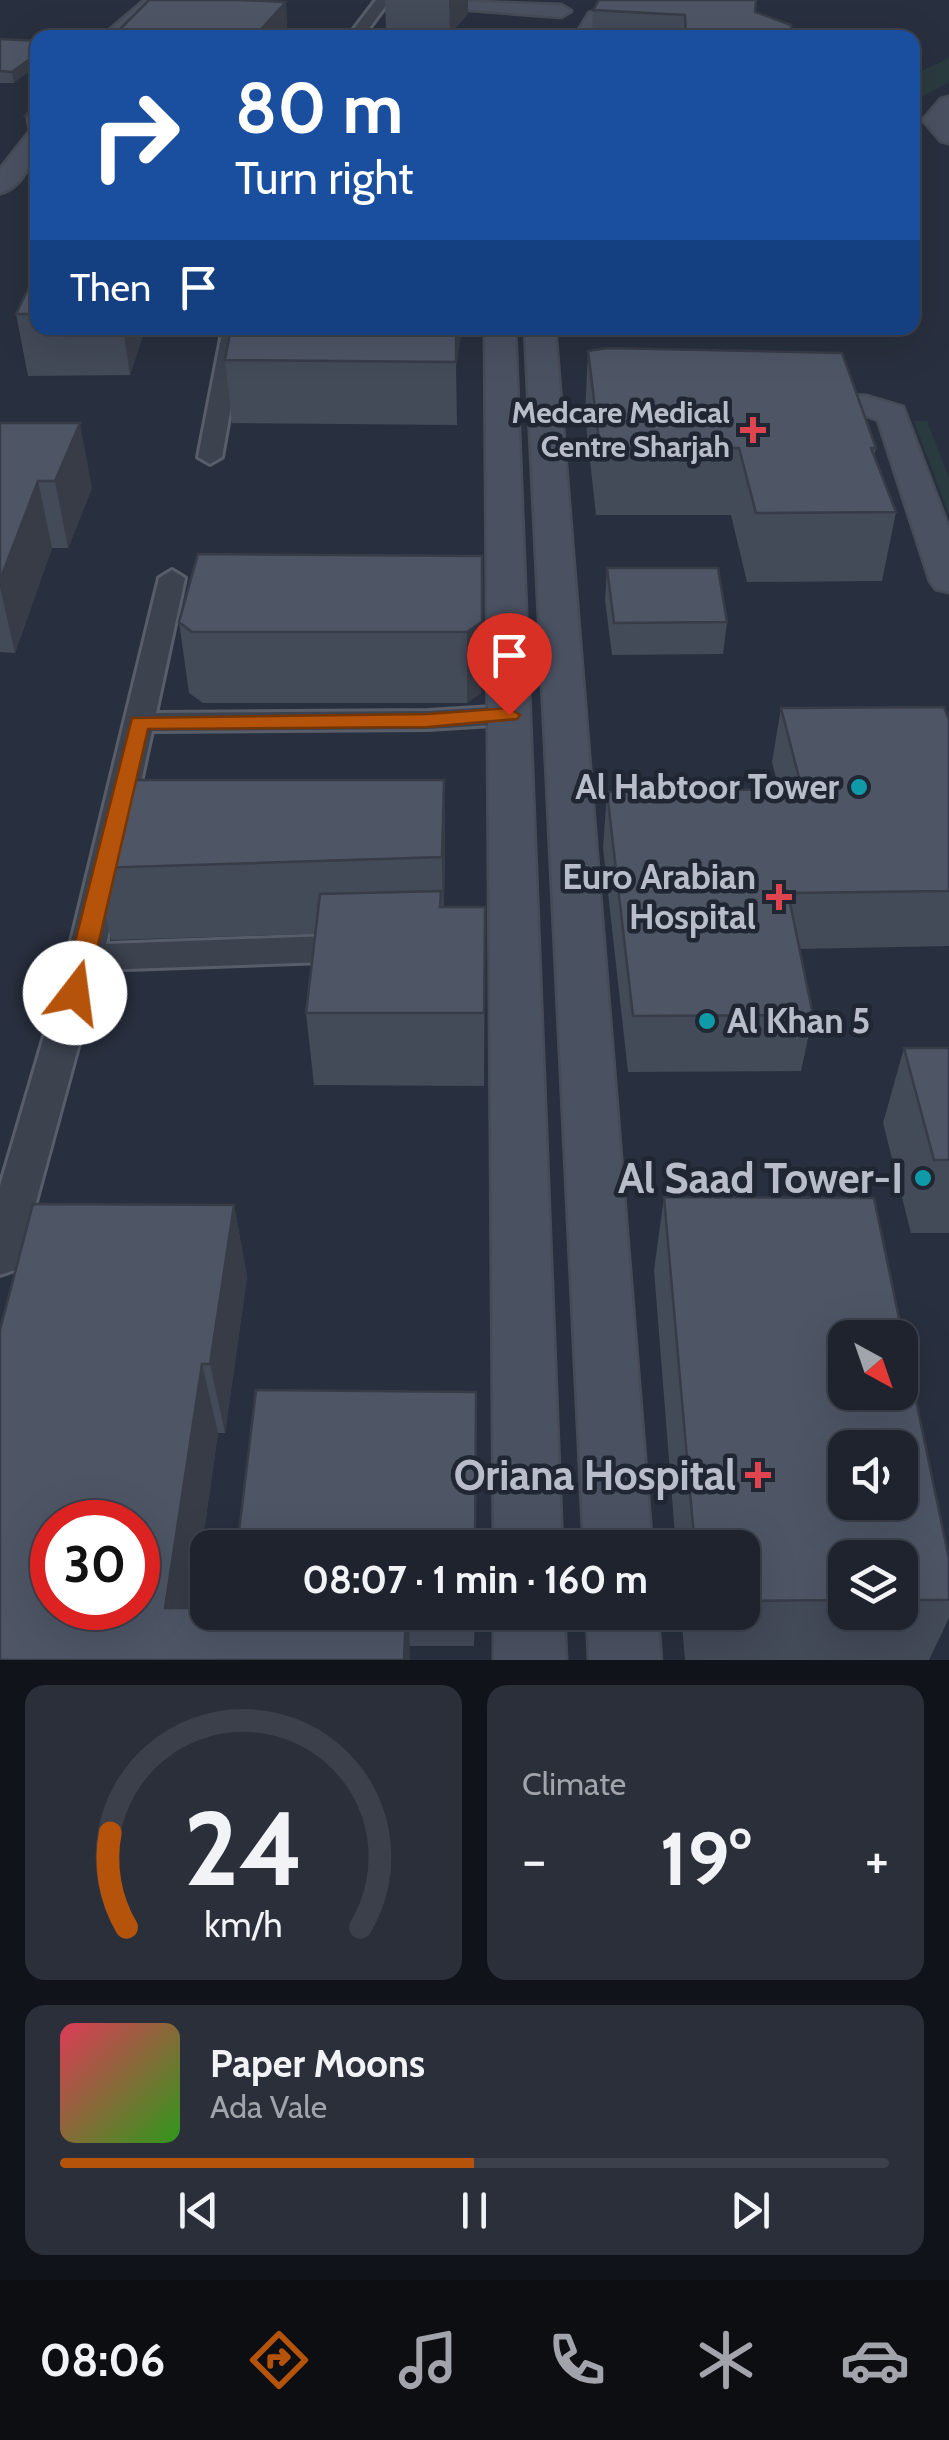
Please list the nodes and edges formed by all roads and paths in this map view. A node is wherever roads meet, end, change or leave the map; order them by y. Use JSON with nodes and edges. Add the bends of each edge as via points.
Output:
{"nodes":[{"id":1,"x":157,"y":0,"type":"edge"},
{"id":2,"x":383,"y":0,"type":"edge"},
{"id":3,"x":419,"y":0,"type":"edge"},
{"id":4,"x":603,"y":7,"type":"edge"},
{"id":5,"x":178,"y":8,"type":"edge"},
{"id":6,"x":564,"y":13,"type":"junction"},
{"id":7,"x":120,"y":30,"type":"edge"},
{"id":8,"x":148,"y":30,"type":"edge"},
{"id":9,"x":360,"y":30,"type":"edge"},
{"id":10,"x":554,"y":30,"type":"edge"},
{"id":11,"x":589,"y":30,"type":"edge"},
{"id":12,"x":949,"y":104,"type":"edge"},
{"id":13,"x":29,"y":123,"type":"edge"},
{"id":14,"x":949,"y":136,"type":"edge"},
{"id":15,"x":0,"y":186,"type":"edge"},
{"id":16,"x":233,"y":335,"type":"edge"},
{"id":17,"x":500,"y":335,"type":"edge"},
{"id":18,"x":542,"y":335,"type":"edge"},
{"id":19,"x":777,"y":403,"type":"edge"},
{"id":20,"x":210,"y":457,"type":"dead end"},
{"id":21,"x":172,"y":578,"type":"dead end"},
{"id":22,"x":949,"y":581,"type":"edge"},
{"id":23,"x":509,"y":715,"type":"junction"},
{"id":24,"x":139,"y":722,"type":"junction"},
{"id":25,"x":384,"y":947,"type":"edge"},
{"id":26,"x":84,"y":958,"type":"junction"},
{"id":27,"x":0,"y":1256,"type":"edge"},
{"id":28,"x":527,"y":1530,"type":"edge"},
{"id":29,"x":617,"y":1530,"type":"edge"},
{"id":30,"x":529,"y":1630,"type":"edge"},
{"id":31,"x":623,"y":1630,"type":"edge"},
{"id":32,"x":530,"y":1660,"type":"edge"},
{"id":33,"x":625,"y":1660,"type":"edge"}],
"edges":[{"from":1,"to":7,"type":"street"},
{"from":2,"to":9,"type":"street"},
{"from":3,"to":6,"type":"street"},
{"from":4,"to":6,"type":"street"},
{"from":4,"to":11,"type":"street"},
{"from":5,"to":8,"type":"street"},
{"from":6,"to":10,"type":"street"},
{"from":12,"to":14,"type":"street","via":[[934,120]]},
{"from":13,"to":15,"type":"street"},
{"from":16,"to":20,"type":"street"},
{"from":17,"to":23,"type":"street"},
{"from":18,"to":29,"type":"street","via":[[559,405]]},
{"from":19,"to":22,"type":"street","via":[[856,404],[892,414]]},
{"from":21,"to":24,"type":"street"},
{"from":23,"to":24,"type":"street"},
{"from":23,"to":28,"type":"street","via":[[496,944]]},
{"from":24,"to":26,"type":"street"},
{"from":25,"to":26,"type":"street"},
{"from":26,"to":27,"type":"street"},
{"from":30,"to":32,"type":"street"},
{"from":31,"to":33,"type":"street"}]}
